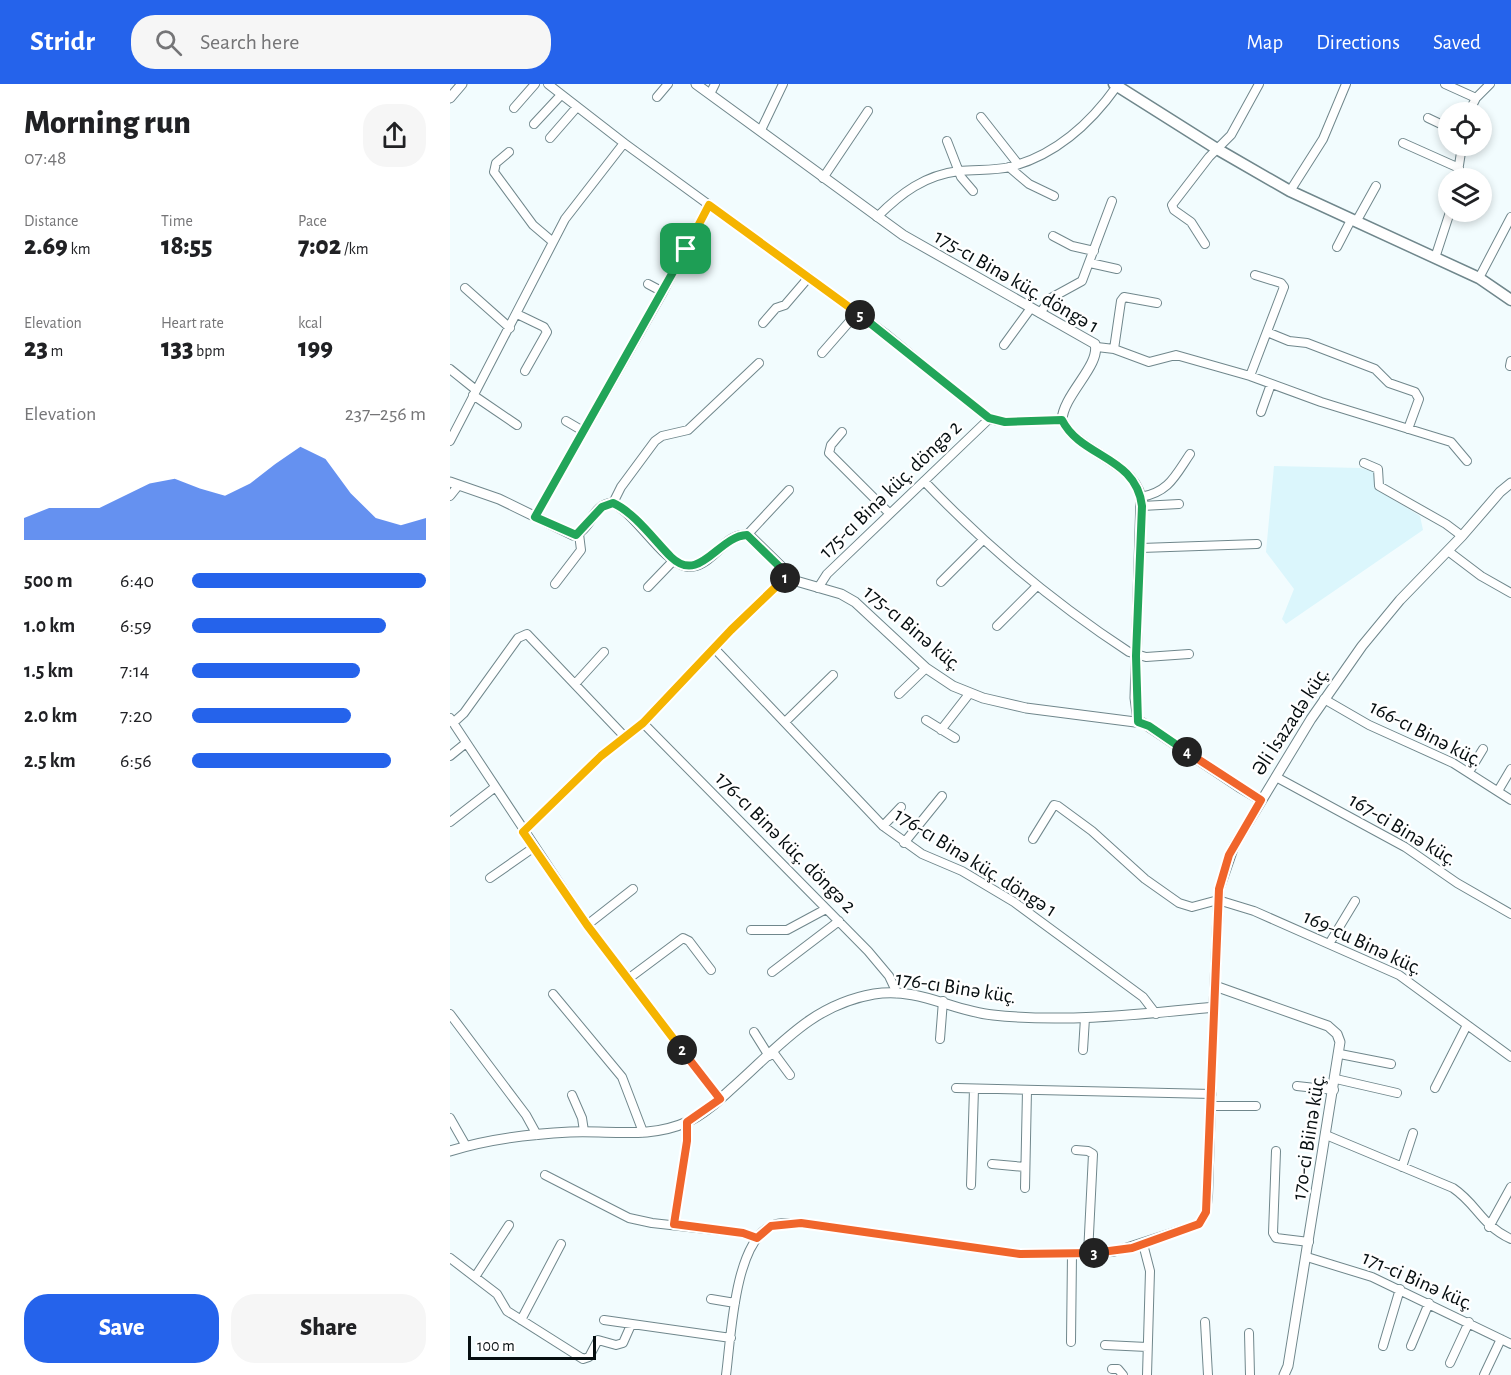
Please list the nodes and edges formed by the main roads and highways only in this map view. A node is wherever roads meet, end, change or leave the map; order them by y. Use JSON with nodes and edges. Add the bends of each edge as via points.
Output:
{"nodes":[{"id":1,"x":1116,"y":85,"type":"edge"},
{"id":2,"x":1511,"y":300,"type":"edge"}],
"edges":[{"from":1,"to":2,"type":"main road","via":[[1290,191],[1479,278]]}]}
